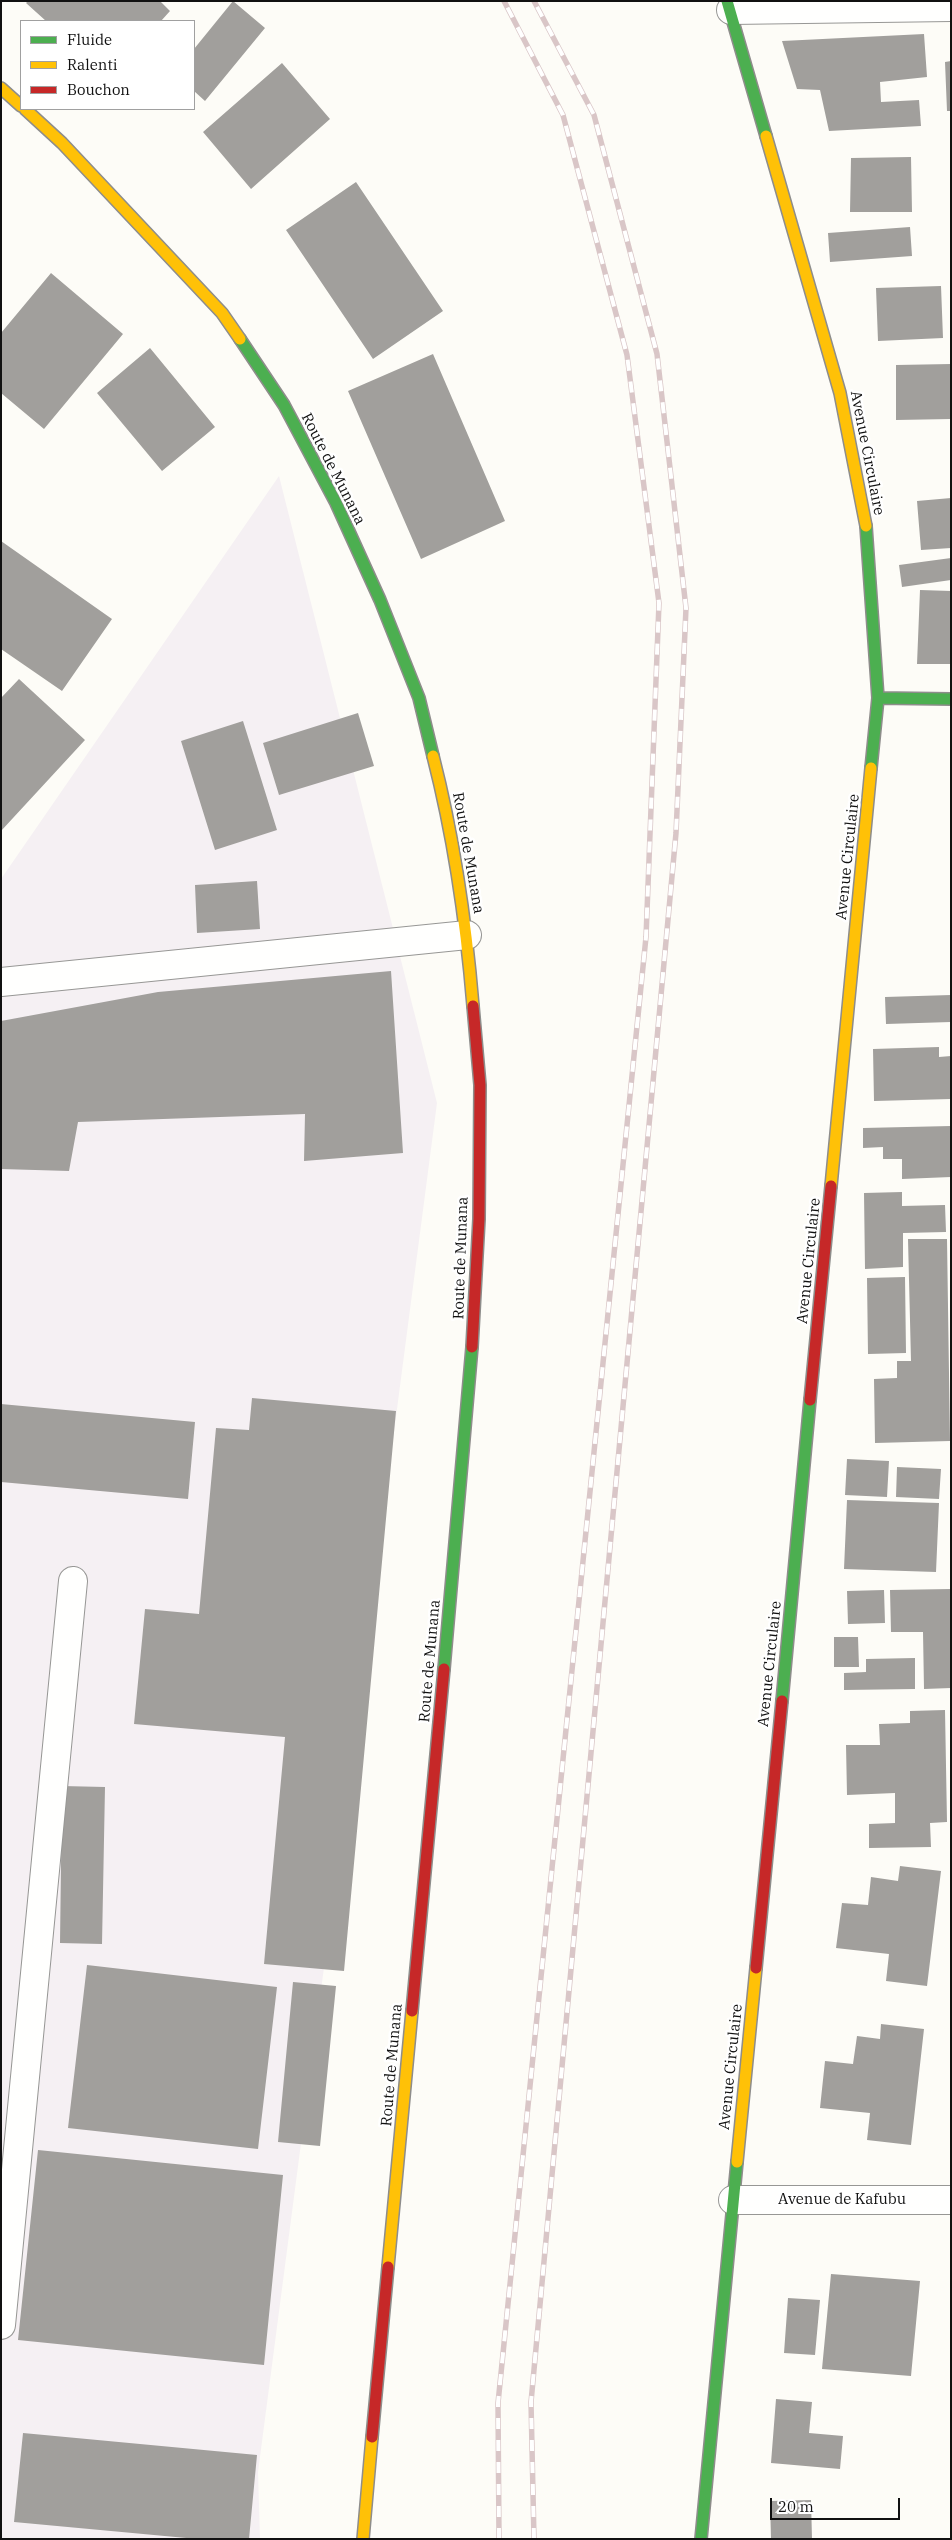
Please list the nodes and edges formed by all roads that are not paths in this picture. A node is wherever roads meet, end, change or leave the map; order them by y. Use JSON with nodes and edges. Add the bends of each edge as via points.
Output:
{"nodes":[{"id":1,"x":729,"y":5,"type":"edge"},
{"id":2,"x":951,"y":6,"type":"edge"},
{"id":3,"x":1,"y":88,"type":"edge"},
{"id":4,"x":20,"y":105,"type":"edge"},
{"id":5,"x":25,"y":110,"type":"edge"},
{"id":6,"x":878,"y":698,"type":"junction"},
{"id":7,"x":951,"y":699,"type":"edge"},
{"id":8,"x":467,"y":935,"type":"junction"},
{"id":9,"x":1,"y":982,"type":"edge"},
{"id":10,"x":73,"y":1582,"type":"dead end"},
{"id":11,"x":733,"y":2200,"type":"junction"},
{"id":12,"x":951,"y":2200,"type":"edge"},
{"id":13,"x":1,"y":2325,"type":"edge"},
{"id":14,"x":363,"y":2539,"type":"edge"},
{"id":15,"x":701,"y":2539,"type":"edge"}],
"edges":[{"from":1,"to":2,"type":"street"},
{"from":1,"to":6,"type":"street","name":"Avenue Circulaire","via":[[840,392],[866,526]]},
{"from":3,"to":4,"type":"street"},
{"from":5,"to":8,"type":"street","name":"Route de Munana","via":[[62,143],[222,313],[288,413],[336,504],[380,600],[418,698],[447,810]]},
{"from":6,"to":7,"type":"street"},
{"from":6,"to":11,"type":"street","name":"Avenue Circulaire"},
{"from":8,"to":9,"type":"street"},
{"from":8,"to":14,"type":"street","name":"Route de Munana","via":[[480,1085],[479,1220],[470,1389]]},
{"from":10,"to":13,"type":"street"},
{"from":11,"to":12,"type":"street","name":"Avenue de Kafubu"},
{"from":11,"to":15,"type":"street","name":"Avenue Circulaire"}]}
